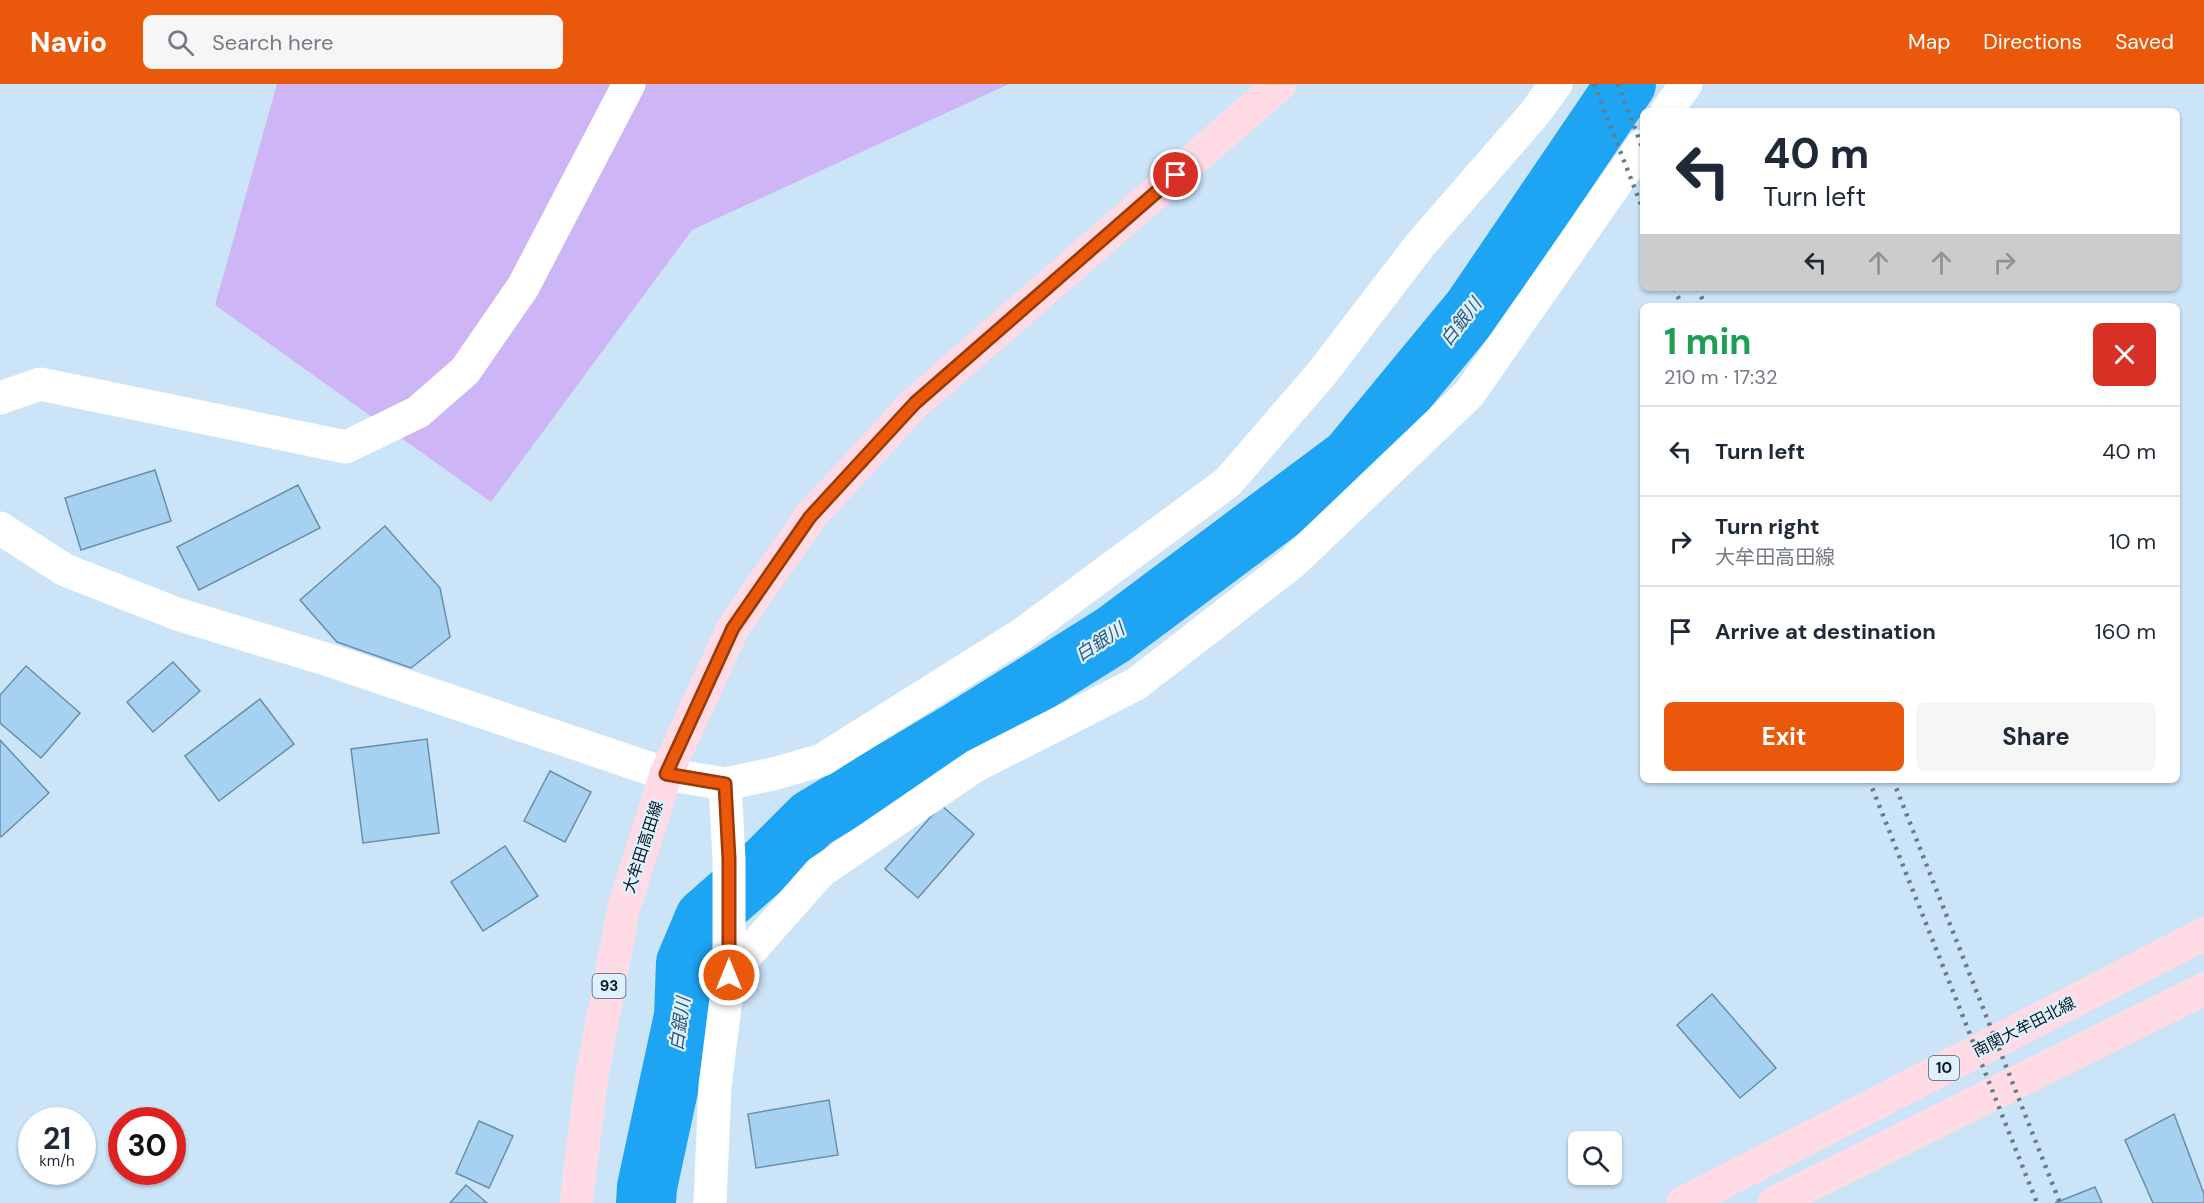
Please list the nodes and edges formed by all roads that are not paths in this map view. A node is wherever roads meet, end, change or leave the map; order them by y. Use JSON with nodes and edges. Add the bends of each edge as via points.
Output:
{"nodes":[{"id":1,"x":629,"y":84,"type":"edge"},
{"id":2,"x":1280,"y":84,"type":"edge"},
{"id":3,"x":1686,"y":84,"type":"edge"},
{"id":4,"x":1553,"y":86,"type":"edge"},
{"id":5,"x":1669,"y":108,"type":"edge"},
{"id":6,"x":1640,"y":149,"type":"edge"},
{"id":7,"x":0,"y":398,"type":"edge"},
{"id":8,"x":0,"y":528,"type":"edge"},
{"id":9,"x":666,"y":774,"type":"junction"},
{"id":10,"x":725,"y":784,"type":"junction"},
{"id":11,"x":2204,"y":934,"type":"edge"},
{"id":12,"x":729,"y":965,"type":"junction"},
{"id":13,"x":2204,"y":989,"type":"edge"},
{"id":14,"x":1810,"y":1194,"type":"edge"},
{"id":15,"x":576,"y":1203,"type":"edge"},
{"id":16,"x":710,"y":1203,"type":"edge"},
{"id":17,"x":1683,"y":1203,"type":"edge"},
{"id":18,"x":1774,"y":1203,"type":"edge"}],
"edges":[{"from":1,"to":7,"type":"street","via":[[523,287],[465,371],[418,412],[346,447],[40,384]]},
{"from":2,"to":9,"type":"main road","name":"大牟田高田線","number":"93","via":[[915,403],[810,517],[733,628]]},
{"from":3,"to":5,"type":"street"},
{"from":4,"to":10,"type":"street","via":[[1534,114],[1420,245],[1322,373],[1228,482],[1021,635],[822,760]]},
{"from":6,"to":12,"type":"street","via":[[1469,394],[1292,563],[1136,684],[975,766],[820,872]]},
{"from":8,"to":9,"type":"street","via":[[65,570],[177,614],[332,661]]},
{"from":9,"to":10,"type":"street"},
{"from":9,"to":15,"type":"main road","name":"大牟田高田線","number":"93","via":[[624,907],[592,1075]]},
{"from":10,"to":12,"type":"street"},
{"from":11,"to":17,"type":"main road","name":"南関大牟田北線","number":"10"},
{"from":12,"to":16,"type":"street","via":[[715,1086]]},
{"from":13,"to":14,"type":"main road"},
{"from":14,"to":18,"type":"main road"}]}
